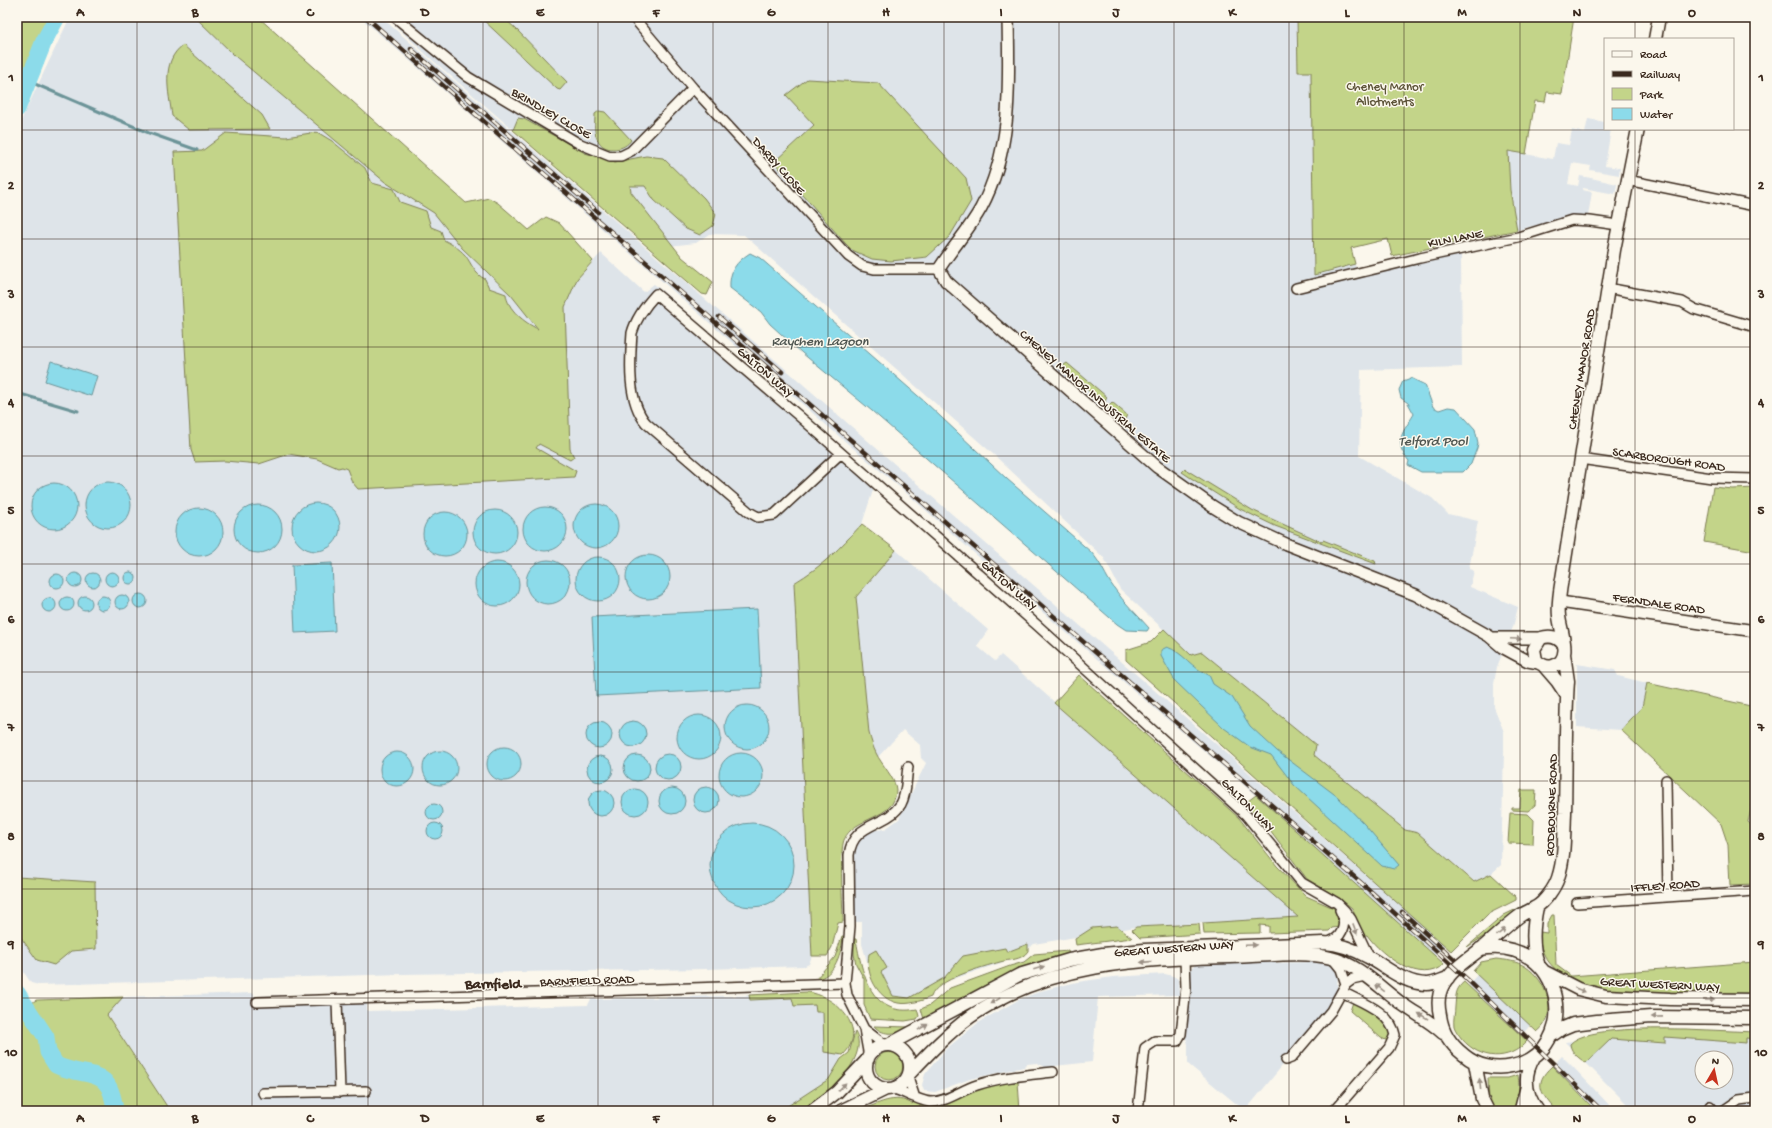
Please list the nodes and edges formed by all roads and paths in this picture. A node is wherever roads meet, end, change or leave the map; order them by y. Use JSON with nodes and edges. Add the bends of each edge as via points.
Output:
{"nodes":[{"id":1,"x":395,"y":17,"type":"edge"},
{"id":2,"x":633,"y":17,"type":"edge"},
{"id":3,"x":1008,"y":17,"type":"edge"},
{"id":4,"x":1659,"y":17,"type":"edge"},
{"id":5,"x":1655,"y":38,"type":"edge"},
{"id":6,"x":693,"y":88,"type":"junction"},
{"id":7,"x":1638,"y":130,"type":"edge"},
{"id":8,"x":1627,"y":180,"type":"junction"},
{"id":9,"x":1755,"y":206,"type":"edge"},
{"id":10,"x":1618,"y":226,"type":"junction"},
{"id":11,"x":940,"y":268,"type":"junction"},
{"id":12,"x":1296,"y":288,"type":"dead end"},
{"id":13,"x":1607,"y":288,"type":"junction"},
{"id":14,"x":1755,"y":327,"type":"edge"},
{"id":15,"x":840,"y":454,"type":"junction"},
{"id":16,"x":1580,"y":459,"type":"junction"},
{"id":17,"x":1755,"y":479,"type":"edge"},
{"id":18,"x":1560,"y":602,"type":"junction"},
{"id":19,"x":1559,"y":616,"type":"junction"},
{"id":20,"x":1755,"y":631,"type":"edge"},
{"id":21,"x":1544,"y":637,"type":"junction"},
{"id":22,"x":1492,"y":638,"type":"junction"},
{"id":23,"x":1564,"y":649,"type":"junction"},
{"id":24,"x":1541,"y":664,"type":"junction"},
{"id":25,"x":1567,"y":696,"type":"junction"},
{"id":26,"x":908,"y":767,"type":"dead end"},
{"id":27,"x":1666,"y":780,"type":"dead end"},
{"id":28,"x":1755,"y":891,"type":"edge"},
{"id":29,"x":1668,"y":897,"type":"junction"},
{"id":30,"x":1337,"y":903,"type":"junction"},
{"id":31,"x":1577,"y":903,"type":"dead end"},
{"id":32,"x":1537,"y":907,"type":"junction"},
{"id":33,"x":1324,"y":943,"type":"junction"},
{"id":34,"x":1480,"y":949,"type":"junction"},
{"id":35,"x":1369,"y":957,"type":"junction"},
{"id":36,"x":1332,"y":958,"type":"junction"},
{"id":37,"x":1185,"y":959,"type":"junction"},
{"id":38,"x":1542,"y":967,"type":"junction"},
{"id":39,"x":1366,"y":976,"type":"junction"},
{"id":40,"x":1448,"y":978,"type":"junction"},
{"id":41,"x":845,"y":984,"type":"junction"},
{"id":42,"x":1344,"y":988,"type":"junction"},
{"id":43,"x":337,"y":1000,"type":"junction"},
{"id":44,"x":1755,"y":1000,"type":"edge"},
{"id":45,"x":256,"y":1002,"type":"dead end"},
{"id":46,"x":1755,"y":1018,"type":"edge"},
{"id":47,"x":864,"y":1029,"type":"junction"},
{"id":48,"x":1551,"y":1036,"type":"junction"},
{"id":49,"x":1448,"y":1037,"type":"junction"},
{"id":50,"x":887,"y":1045,"type":"junction"},
{"id":51,"x":1534,"y":1056,"type":"junction"},
{"id":52,"x":869,"y":1058,"type":"junction"},
{"id":53,"x":1286,"y":1060,"type":"dead end"},
{"id":54,"x":1475,"y":1063,"type":"junction"},
{"id":55,"x":1052,"y":1072,"type":"dead end"},
{"id":56,"x":909,"y":1075,"type":"junction"},
{"id":57,"x":1526,"y":1088,"type":"junction"},
{"id":58,"x":890,"y":1089,"type":"junction"},
{"id":59,"x":366,"y":1091,"type":"dead end"},
{"id":60,"x":340,"y":1092,"type":"junction"},
{"id":61,"x":263,"y":1093,"type":"dead end"},
{"id":62,"x":914,"y":1095,"type":"junction"},
{"id":63,"x":1755,"y":1098,"type":"edge"},
{"id":64,"x":1485,"y":1109,"type":"edge"},
{"id":65,"x":812,"y":1111,"type":"edge"},
{"id":66,"x":841,"y":1111,"type":"edge"},
{"id":67,"x":1138,"y":1111,"type":"edge"},
{"id":68,"x":1334,"y":1111,"type":"edge"},
{"id":69,"x":1520,"y":1111,"type":"edge"},
{"id":70,"x":1538,"y":1111,"type":"edge"},
{"id":71,"x":1723,"y":1111,"type":"edge"}],
"edges":[{"from":1,"to":6,"type":"street","name":"BRINDLEY CLOSE","via":[[468,77],[578,143],[610,156],[621,156],[631,151]]},
{"from":2,"to":6,"type":"street","name":"DARBY CLOSE"},
{"from":3,"to":11,"type":"street","via":[[1008,115],[998,168],[980,209]]},
{"from":4,"to":5,"type":"main road"},
{"from":6,"to":11,"type":"street","name":"DARBY CLOSE","via":[[837,247],[852,260],[874,269]]},
{"from":7,"to":8,"type":"main road","name":"CHENEY MANOR ROAD"},
{"from":8,"to":9,"type":"street"},
{"from":8,"to":10,"type":"main road","name":"CHENEY MANOR ROAD"},
{"from":10,"to":12,"type":"street","name":"KILN LANE","via":[[1572,220],[1511,239]]},
{"from":10,"to":13,"type":"main road","name":"CHENEY MANOR ROAD"},
{"from":11,"to":22,"type":"street","name":"CHENEY MANOR INDUSTRIAL ESTATE","via":[[948,284],[1156,467],[1191,493],[1238,522],[1286,544],[1399,587]]},
{"from":13,"to":14,"type":"street","via":[[1682,302]]},
{"from":13,"to":16,"type":"main road","name":"CHENEY MANOR ROAD"},
{"from":15,"to":15,"type":"street","name":"GALTON WAY","via":[[774,515],[758,517],[749,512],[639,415],[635,405],[631,351],[634,325],[646,304],[656,294]]},
{"from":15,"to":30,"type":"street","name":"GALTON WAY","via":[[1038,626],[1246,815],[1302,883]]},
{"from":16,"to":17,"type":"street","name":"SCARBOROUGH ROAD","via":[[1712,478]]},
{"from":16,"to":18,"type":"main road","name":"CHENEY MANOR ROAD"},
{"from":18,"to":19,"type":"main road","name":"CHENEY MANOR ROAD"},
{"from":18,"to":20,"type":"street","name":"FERNDALE ROAD"},
{"from":19,"to":21,"type":"main road","name":"CHENEY MANOR ROAD"},
{"from":19,"to":23,"type":"main road","name":"CHENEY MANOR ROAD"},
{"from":22,"to":21,"type":"street","name":"CHENEY MANOR INDUSTRIAL ESTATE","one_way":true},
{"from":21,"to":23,"type":"main road","via":[[1557,638]]},
{"from":21,"to":24,"type":"main road","via":[[1534,649],[1535,657]]},
{"from":22,"to":24,"type":"street","name":"CHENEY MANOR INDUSTRIAL ESTATE","via":[[1516,655]]},
{"from":23,"to":24,"type":"main road","via":[[1557,664]]},
{"from":23,"to":25,"type":"main road","name":"RODBOURNE ROAD","via":[[1568,670]]},
{"from":24,"to":25,"type":"main road","via":[[1558,681]]},
{"from":25,"to":32,"type":"main road","name":"RODBOURNE ROAD","via":[[1562,858],[1556,883]]},
{"from":26,"to":41,"type":"street","via":[[904,795],[898,807],[885,819],[862,830],[851,847],[850,926]]},
{"from":27,"to":29,"type":"street"},
{"from":28,"to":29,"type":"street","name":"IFFLEY ROAD"},
{"from":29,"to":31,"type":"street","name":"IFFLEY ROAD"},
{"from":30,"to":33,"type":"street","via":[[1344,919],[1343,928],[1336,939]]},
{"from":30,"to":35,"type":"street","name":"GALTON WAY","one_way":true,"via":[[1351,920]]},
{"from":34,"to":32,"type":"main road","name":"RODBOURNE ROAD","one_way":true,"via":[[1512,922]]},
{"from":32,"to":38,"type":"main road","via":[[1533,942],[1534,953]]},
{"from":33,"to":35,"type":"main road","name":"GREAT WESTERN WAY","via":[[1347,948]]},
{"from":50,"to":33,"type":"main road","name":"GREAT WESTERN WAY","one_way":true,"via":[[1014,978],[1035,969],[1063,962],[1103,954],[1144,950]]},
{"from":34,"to":38,"type":"main road","via":[[1495,947],[1515,950]]},
{"from":34,"to":40,"type":"main road"},
{"from":35,"to":40,"type":"main road","name":"GREAT WESTERN WAY","via":[[1405,979],[1417,983],[1429,984]]},
{"from":36,"to":37,"type":"main road","name":"GREAT WESTERN WAY","via":[[1306,955]]},
{"from":36,"to":39,"type":"main road","name":"GREAT WESTERN WAY"},
{"from":36,"to":42,"type":"street","via":[[1340,968]]},
{"from":37,"to":56,"type":"main road","name":"GREAT WESTERN WAY","one_way":true,"via":[[1081,970],[1024,987],[994,1001],[969,1018],[942,1040]]},
{"from":37,"to":67,"type":"street","via":[[1186,988],[1180,1037],[1174,1041],[1151,1042],[1145,1048]]},
{"from":38,"to":44,"type":"main road","name":"GREAT WESTERN WAY","one_way":true,"via":[[1578,989],[1606,996]]},
{"from":38,"to":48,"type":"main road","via":[[1554,993],[1556,1006]]},
{"from":39,"to":42,"type":"street","via":[[1353,979]]},
{"from":49,"to":39,"type":"main road","name":"GREAT WESTERN WAY","one_way":true,"via":[[1429,1020],[1405,1006]]},
{"from":40,"to":49,"type":"main road","via":[[1440,991],[1439,1004],[1441,1024]]},
{"from":41,"to":43,"type":"street","name":"BARNFIELD ROAD"},
{"from":41,"to":47,"type":"street","via":[[847,995]]},
{"from":42,"to":53,"type":"street","via":[[1315,1031],[1291,1058]]},
{"from":42,"to":68,"type":"street","via":[[1378,1011],[1391,1024],[1395,1035],[1390,1048]]},
{"from":43,"to":45,"type":"street","name":"BARNFIELD ROAD"},
{"from":43,"to":60,"type":"street"},
{"from":46,"to":48,"type":"main road","one_way":true,"via":[[1652,1017],[1597,1020],[1573,1024]]},
{"from":47,"to":50,"type":"street"},
{"from":47,"to":52,"type":"street"},
{"from":48,"to":51,"type":"main road"},
{"from":49,"to":54,"type":"main road","via":[[1460,1052]]},
{"from":50,"to":52,"type":"main road","via":[[876,1049]]},
{"from":50,"to":56,"type":"main road","via":[[901,1049],[906,1054],[910,1066]]},
{"from":51,"to":54,"type":"main road","via":[[1506,1067]]},
{"from":51,"to":57,"type":"main road","via":[[1527,1072]]},
{"from":52,"to":58,"type":"main road","via":[[866,1065],[869,1077],[877,1086]]},
{"from":65,"to":52,"type":"main road","one_way":true,"via":[[837,1092]]},
{"from":64,"to":54,"type":"main road","one_way":true},
{"from":55,"to":62,"type":"street","via":[[1034,1070],[978,1084],[937,1101],[927,1102]]},
{"from":56,"to":58,"type":"main road","via":[[902,1084]]},
{"from":56,"to":62,"type":"street"},
{"from":57,"to":69,"type":"street"},
{"from":57,"to":70,"type":"main road"},
{"from":58,"to":62,"type":"street"},
{"from":58,"to":66,"type":"main road"},
{"from":59,"to":60,"type":"street"},
{"from":60,"to":61,"type":"street"},
{"from":63,"to":71,"type":"street","via":[[1739,1100]]}]}
